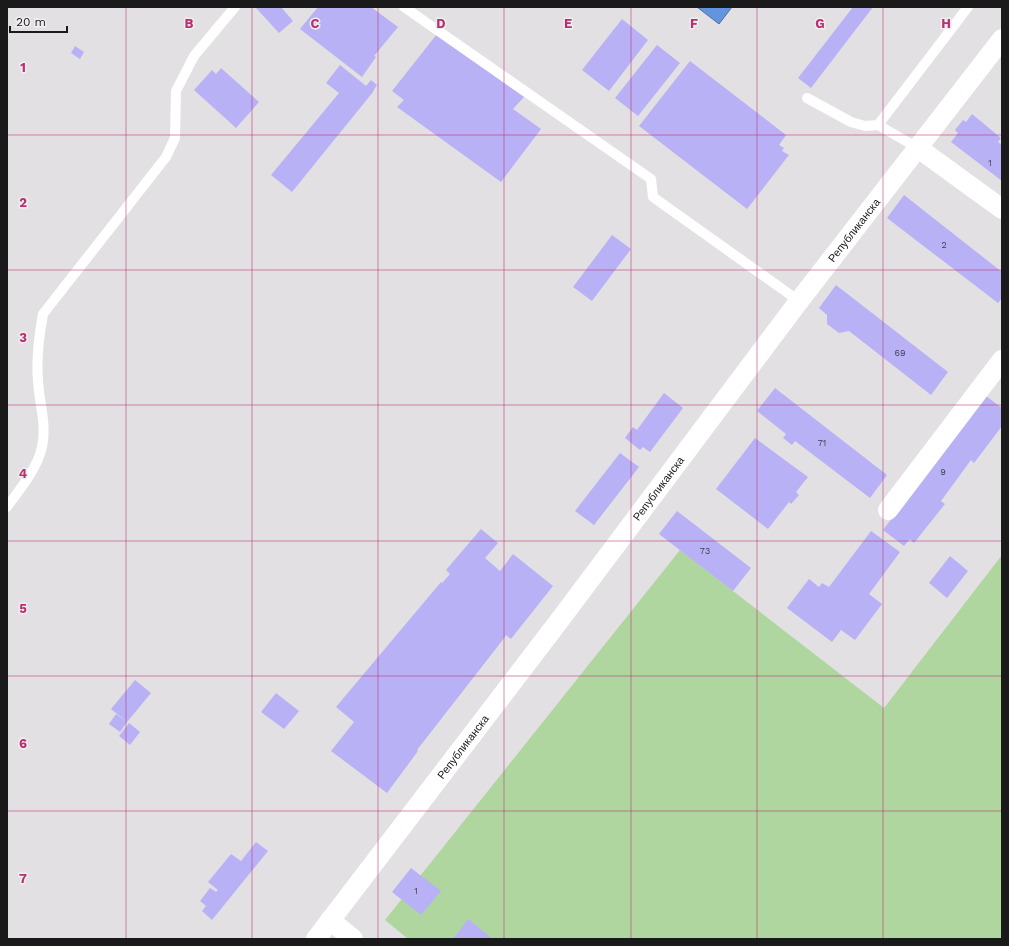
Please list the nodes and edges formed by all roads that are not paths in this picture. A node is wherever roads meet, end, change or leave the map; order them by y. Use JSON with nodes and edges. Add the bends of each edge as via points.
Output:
{"nodes":[{"id":1,"x":235,"y":7,"type":"edge"},
{"id":2,"x":404,"y":7,"type":"edge"},
{"id":3,"x":968,"y":7,"type":"edge"},
{"id":4,"x":1002,"y":39,"type":"edge"},
{"id":5,"x":807,"y":98,"type":"dead end"},
{"id":6,"x":878,"y":125,"type":"junction"},
{"id":7,"x":918,"y":148,"type":"junction"},
{"id":8,"x":1002,"y":209,"type":"edge"},
{"id":9,"x":798,"y":301,"type":"junction"},
{"id":10,"x":1002,"y":360,"type":"edge"},
{"id":11,"x":7,"y":507,"type":"edge"},
{"id":12,"x":888,"y":510,"type":"dead end"},
{"id":13,"x":330,"y":920,"type":"junction"},
{"id":14,"x":316,"y":939,"type":"edge"},
{"id":15,"x":353,"y":939,"type":"edge"}],
"edges":[{"from":1,"to":11,"type":"lane","via":[[194,56],[176,91],[174,138],[166,157],[43,314],[38,344],[38,381],[44,420],[42,447],[31,474]]},
{"from":2,"to":9,"type":"lane","via":[[651,179],[653,197]]},
{"from":3,"to":6,"type":"lane"},
{"from":4,"to":7,"type":"street","name":"Републиканска"},
{"from":5,"to":6,"type":"lane","via":[[851,122],[865,126]]},
{"from":6,"to":7,"type":"lane"},
{"from":7,"to":8,"type":"street"},
{"from":7,"to":9,"type":"street","name":"Републиканска"},
{"from":9,"to":13,"type":"street","name":"Републиканска","via":[[559,621]]},
{"from":10,"to":12,"type":"street"},
{"from":13,"to":14,"type":"street","name":"Републиканска"},
{"from":13,"to":15,"type":"street"}]}
